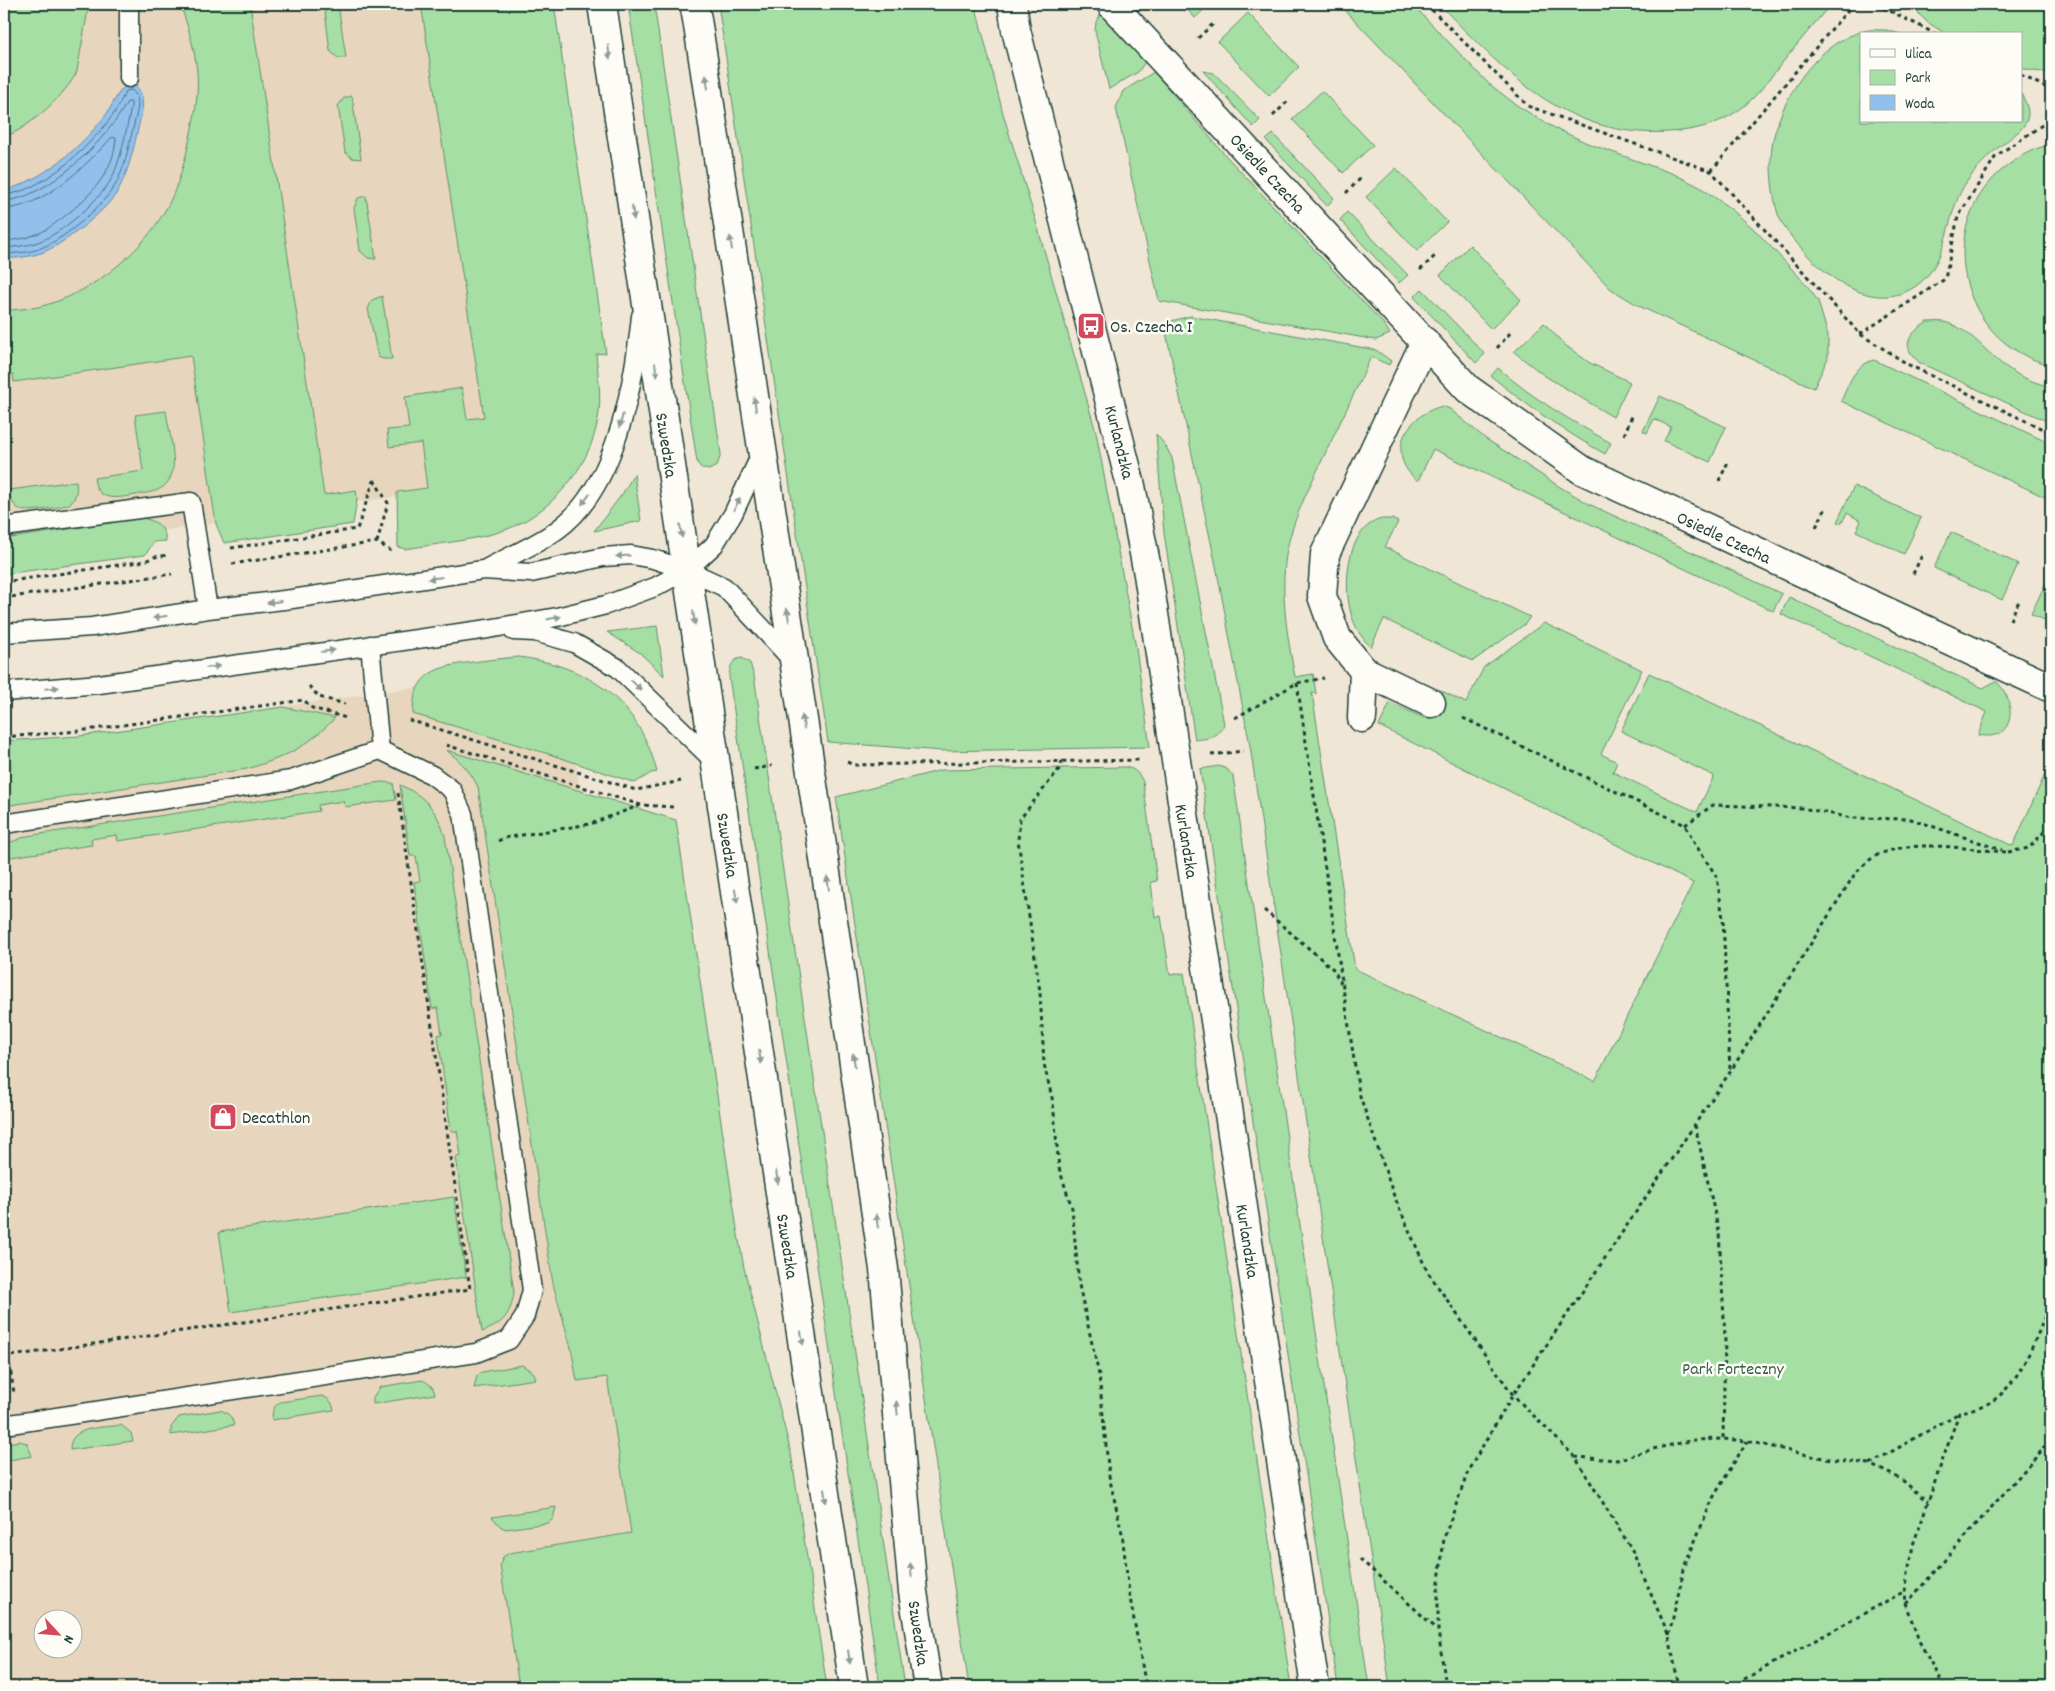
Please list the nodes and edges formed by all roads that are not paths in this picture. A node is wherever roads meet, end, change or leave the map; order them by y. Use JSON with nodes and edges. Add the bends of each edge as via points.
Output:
{"nodes":[{"id":1,"x":129,"y":4,"type":"edge"},
{"id":2,"x":602,"y":4,"type":"edge"},
{"id":3,"x":694,"y":4,"type":"edge"},
{"id":4,"x":1012,"y":4,"type":"edge"},
{"id":5,"x":1111,"y":4,"type":"edge"},
{"id":6,"x":129,"y":78,"type":"dead end"},
{"id":7,"x":644,"y":288,"type":"junction"},
{"id":8,"x":1425,"y":342,"type":"junction"},
{"id":9,"x":762,"y":452,"type":"junction"},
{"id":10,"x":4,"y":527,"type":"edge"},
{"id":11,"x":483,"y":570,"type":"junction"},
{"id":12,"x":687,"y":570,"type":"junction"},
{"id":13,"x":208,"y":609,"type":"junction"},
{"id":14,"x":488,"y":629,"type":"junction"},
{"id":15,"x":4,"y":633,"type":"edge"},
{"id":16,"x":370,"y":645,"type":"junction"},
{"id":17,"x":795,"y":663,"type":"junction"},
{"id":18,"x":1364,"y":671,"type":"junction"},
{"id":19,"x":2051,"y":688,"type":"edge"},
{"id":20,"x":4,"y":692,"type":"edge"},
{"id":21,"x":1431,"y":703,"type":"road end"},
{"id":22,"x":1362,"y":718,"type":"dead end"},
{"id":23,"x":386,"y":753,"type":"junction"},
{"id":24,"x":716,"y":768,"type":"junction"},
{"id":25,"x":4,"y":824,"type":"edge"},
{"id":26,"x":4,"y":1425,"type":"edge"},
{"id":27,"x":854,"y":1687,"type":"edge"},
{"id":28,"x":928,"y":1687,"type":"edge"},
{"id":29,"x":1315,"y":1687,"type":"edge"}],
"edges":[{"from":1,"to":6,"type":"lane"},
{"from":2,"to":7,"type":"street","name":"Szwedzka","one_way":true},
{"from":9,"to":3,"type":"street","name":"Szwedzka","one_way":true},
{"from":4,"to":29,"type":"street","name":"Kurlandzka","via":[[1131,486],[1146,564]]},
{"from":5,"to":8,"type":"street","name":"Osiedle Czecha"},
{"from":7,"to":11,"type":"lane","one_way":true,"via":[[628,393],[610,457],[590,496],[558,530]]},
{"from":7,"to":12,"type":"street","name":"Szwedzka","one_way":true},
{"from":8,"to":18,"type":"street","via":[[1325,554],[1322,596],[1337,638]]},
{"from":8,"to":19,"type":"street","name":"Osiedle Czecha","via":[[1468,389],[1582,470]]},
{"from":12,"to":9,"type":"lane","one_way":true,"via":[[714,545],[733,514]]},
{"from":17,"to":9,"type":"street","name":"Szwedzka","one_way":true},
{"from":10,"to":13,"type":"lane","via":[[191,502]]},
{"from":12,"to":11,"type":"lane","one_way":true,"via":[[631,555],[603,557],[531,573]]},
{"from":11,"to":13,"type":"lane","one_way":true,"via":[[292,600]]},
{"from":14,"to":12,"type":"lane","one_way":true,"via":[[606,605],[655,587]]},
{"from":12,"to":17,"type":"lane","via":[[724,587]]},
{"from":12,"to":24,"type":"street","name":"Szwedzka","one_way":true},
{"from":13,"to":15,"type":"lane","one_way":true,"via":[[92,627]]},
{"from":14,"to":16,"type":"lane"},
{"from":14,"to":24,"type":"lane","one_way":true,"via":[[535,632],[574,643],[618,668]]},
{"from":20,"to":16,"type":"lane","one_way":true,"via":[[100,684]]},
{"from":16,"to":23,"type":"lane","via":[[376,710]]},
{"from":28,"to":17,"type":"street","name":"Szwedzka","one_way":true,"via":[[913,1592],[884,1269]]},
{"from":18,"to":21,"type":"street"},
{"from":18,"to":22,"type":"street"},
{"from":23,"to":25,"type":"lane","via":[[291,780]]},
{"from":23,"to":26,"type":"lane","via":[[432,775],[452,790],[463,814],[532,1290],[525,1316],[509,1340],[476,1353]]},
{"from":24,"to":27,"type":"street","name":"Szwedzka","one_way":true}]}
